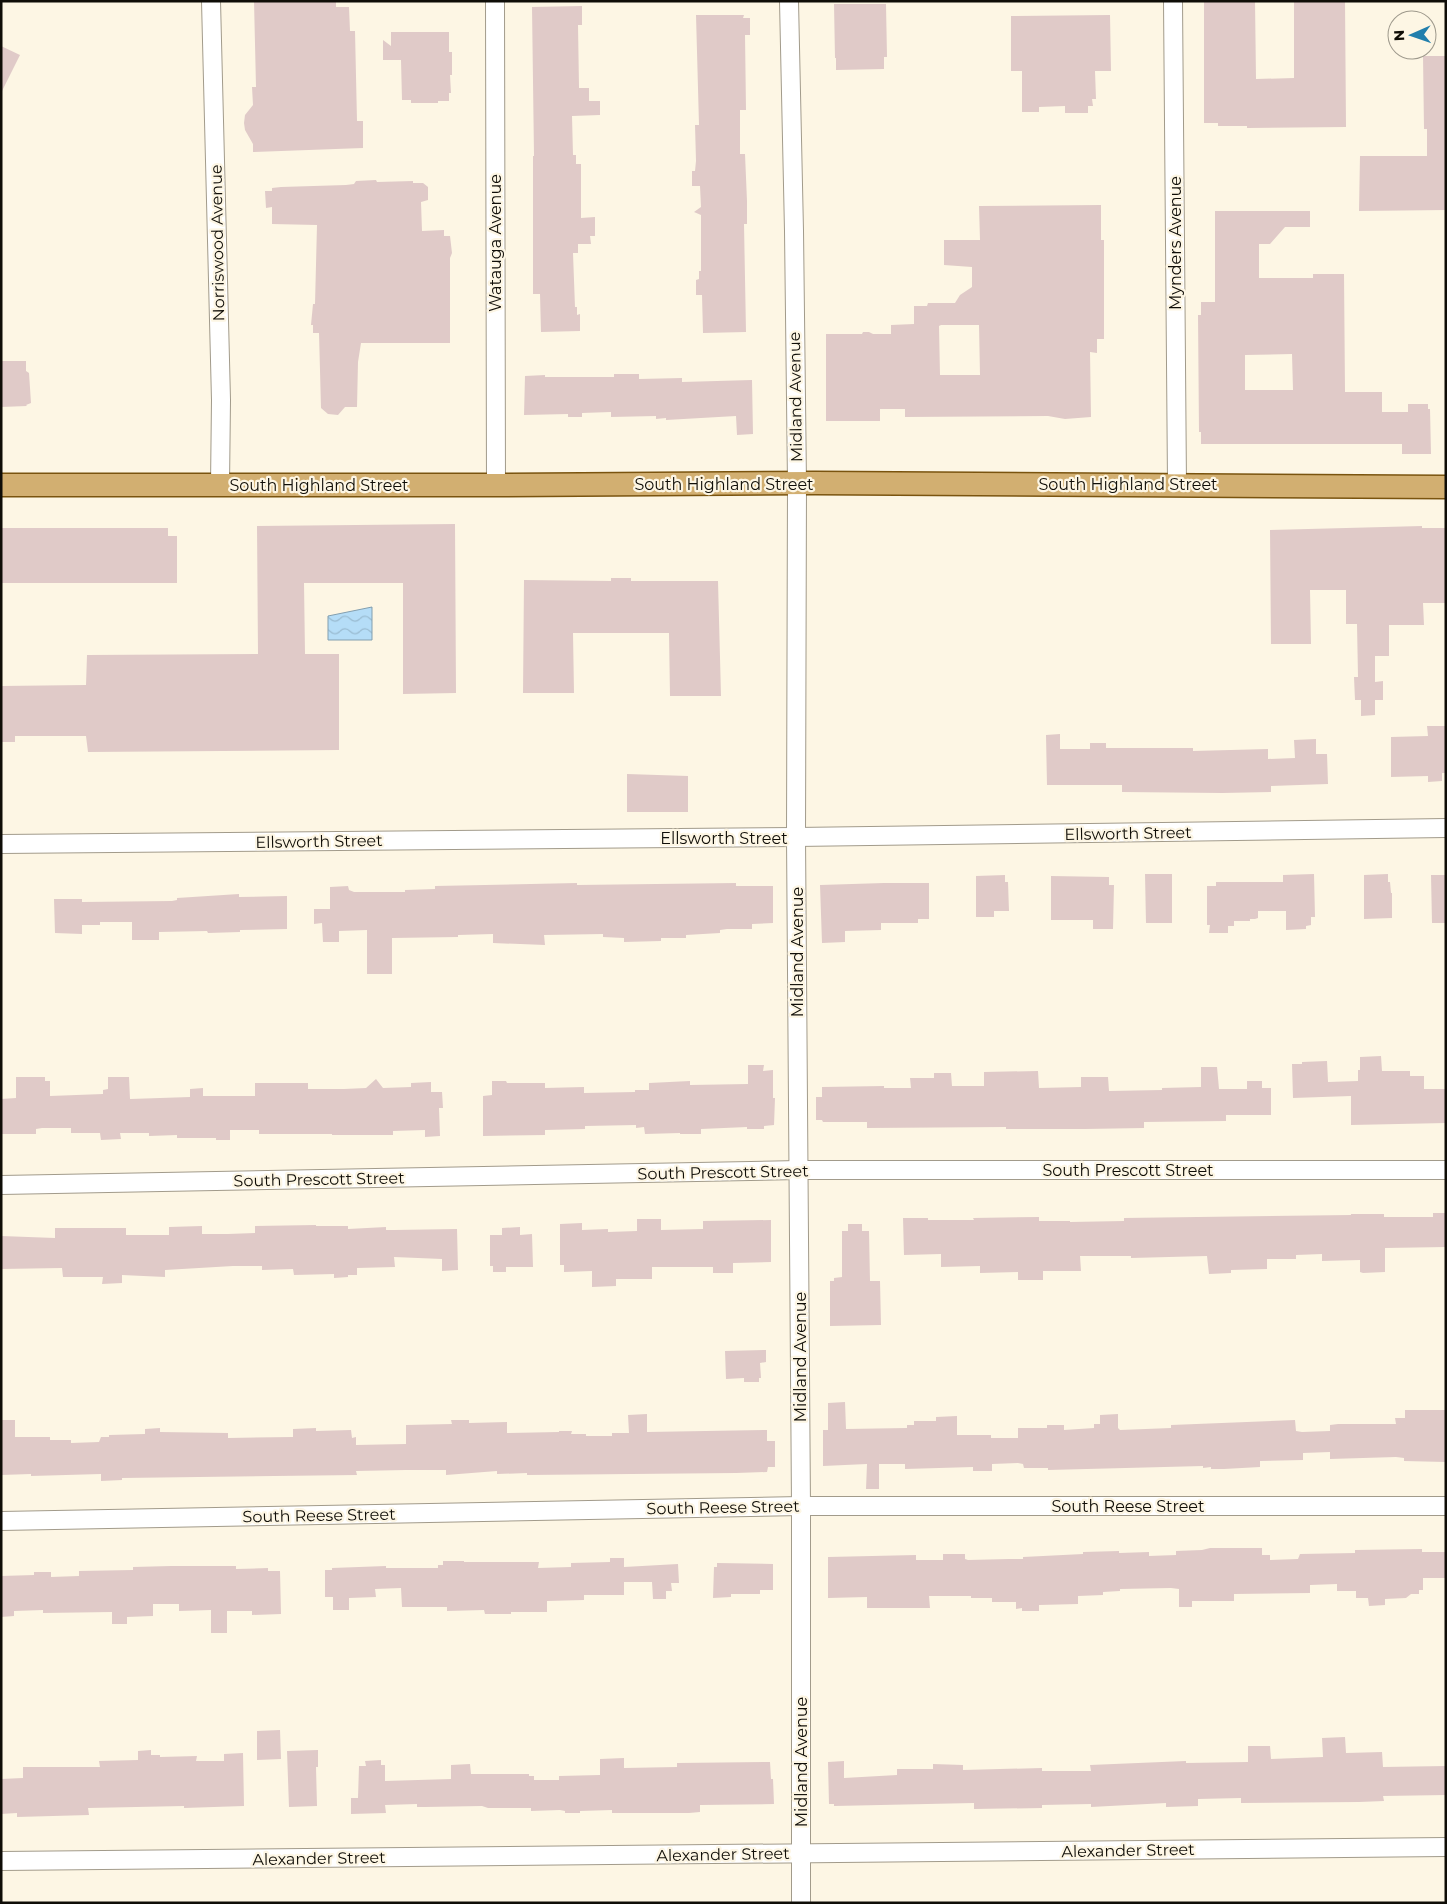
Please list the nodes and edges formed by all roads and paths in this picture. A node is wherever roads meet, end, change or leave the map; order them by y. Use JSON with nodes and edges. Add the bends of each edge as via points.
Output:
{"nodes":[{"id":1,"x":211,"y":1,"type":"edge"},
{"id":2,"x":495,"y":1,"type":"edge"},
{"id":3,"x":789,"y":1,"type":"edge"},
{"id":4,"x":1173,"y":1,"type":"edge"},
{"id":5,"x":797,"y":483,"type":"junction"},
{"id":6,"x":1177,"y":484,"type":"junction"},
{"id":7,"x":1,"y":485,"type":"edge"},
{"id":8,"x":220,"y":485,"type":"junction"},
{"id":9,"x":496,"y":486,"type":"junction"},
{"id":10,"x":1446,"y":487,"type":"edge"},
{"id":11,"x":1446,"y":828,"type":"edge"},
{"id":12,"x":796,"y":837,"type":"junction"},
{"id":13,"x":1,"y":844,"type":"edge"},
{"id":14,"x":799,"y":1170,"type":"junction"},
{"id":15,"x":1446,"y":1170,"type":"edge"},
{"id":16,"x":1,"y":1185,"type":"edge"},
{"id":17,"x":802,"y":1506,"type":"junction"},
{"id":18,"x":1446,"y":1506,"type":"edge"},
{"id":19,"x":1,"y":1521,"type":"edge"},
{"id":20,"x":1446,"y":1847,"type":"edge"},
{"id":21,"x":801,"y":1853,"type":"junction"},
{"id":22,"x":1,"y":1861,"type":"edge"},
{"id":23,"x":801,"y":1903,"type":"edge"}],
"edges":[{"from":1,"to":8,"type":"street","name":"Norriswood Avenue","via":[[221,400]]},
{"from":2,"to":9,"type":"street","name":"Watauga Avenue"},
{"from":3,"to":5,"type":"street","name":"Midland Avenue"},
{"from":4,"to":6,"type":"street","name":"Mynders Avenue"},
{"from":5,"to":6,"type":"main road","name":"South Highland Street"},
{"from":5,"to":9,"type":"main road","name":"South Highland Street"},
{"from":5,"to":12,"type":"street","name":"Midland Avenue"},
{"from":6,"to":10,"type":"main road","name":"South Highland Street"},
{"from":7,"to":8,"type":"main road","name":"South Highland Street"},
{"from":8,"to":9,"type":"main road","name":"South Highland Street"},
{"from":11,"to":12,"type":"street","name":"Ellsworth Street"},
{"from":12,"to":13,"type":"street","name":"Ellsworth Street"},
{"from":12,"to":14,"type":"street","name":"Midland Avenue"},
{"from":14,"to":15,"type":"street","name":"South Prescott Street"},
{"from":14,"to":16,"type":"street","name":"South Prescott Street"},
{"from":14,"to":17,"type":"street","name":"Midland Avenue"},
{"from":17,"to":18,"type":"street","name":"South Reese Street"},
{"from":17,"to":19,"type":"street","name":"South Reese Street"},
{"from":17,"to":21,"type":"street","name":"Midland Avenue"},
{"from":20,"to":21,"type":"street","name":"Alexander Street"},
{"from":21,"to":22,"type":"street","name":"Alexander Street"},
{"from":21,"to":23,"type":"street","name":"Midland Avenue"}]}
